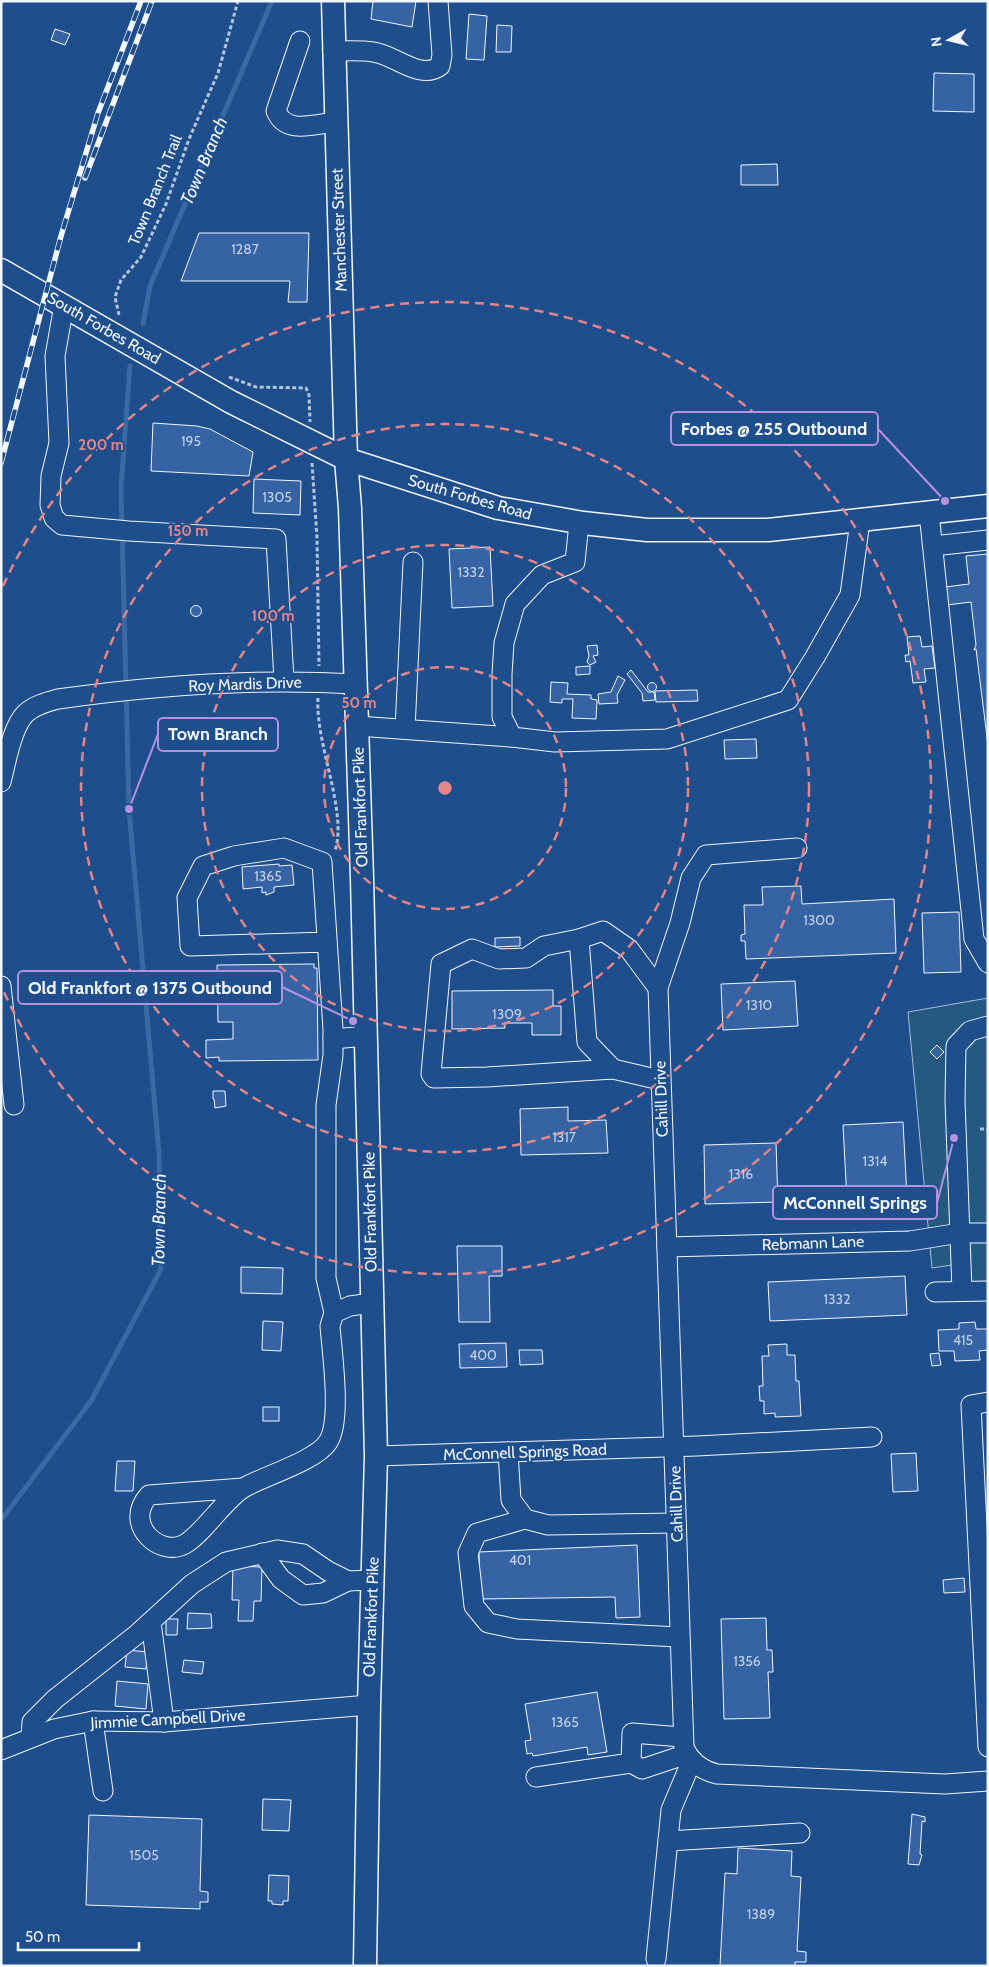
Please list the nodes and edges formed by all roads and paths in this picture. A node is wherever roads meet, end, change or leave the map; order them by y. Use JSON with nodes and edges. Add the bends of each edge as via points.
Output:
{"nodes":[{"id":1,"x":238,"y":1,"type":"edge"},
{"id":2,"x":332,"y":1,"type":"edge"},
{"id":3,"x":438,"y":1,"type":"edge"},
{"id":4,"x":300,"y":41,"type":"dead end"},
{"id":5,"x":333,"y":51,"type":"junction"},
{"id":6,"x":336,"y":122,"type":"junction"},
{"id":7,"x":1,"y":270,"type":"edge"},
{"id":8,"x":64,"y":305,"type":"junction"},
{"id":9,"x":125,"y":321,"type":"dead end"},
{"id":10,"x":221,"y":373,"type":"dead end"},
{"id":11,"x":308,"y":402,"type":"dead end"},
{"id":12,"x":346,"y":459,"type":"junction"},
{"id":13,"x":988,"y":506,"type":"edge"},
{"id":14,"x":929,"y":513,"type":"junction"},
{"id":15,"x":860,"y":521,"type":"junction"},
{"id":16,"x":579,"y":522,"type":"junction"},
{"id":17,"x":988,"y":540,"type":"edge"},
{"id":18,"x":933,"y":546,"type":"junction"},
{"id":19,"x":413,"y":562,"type":"dead end"},
{"id":20,"x":284,"y":680,"type":"junction"},
{"id":21,"x":356,"y":684,"type":"junction"},
{"id":22,"x":358,"y":726,"type":"junction"},
{"id":23,"x":404,"y":729,"type":"junction"},
{"id":24,"x":512,"y":737,"type":"junction"},
{"id":25,"x":1,"y":782,"type":"edge"},
{"id":26,"x":797,"y":848,"type":"dead end"},
{"id":27,"x":579,"y":939,"type":"junction"},
{"id":28,"x":328,"y":942,"type":"junction"},
{"id":29,"x":988,"y":963,"type":"edge"},
{"id":30,"x":1,"y":986,"type":"edge"},
{"id":31,"x":658,"y":988,"type":"junction"},
{"id":32,"x":988,"y":1026,"type":"edge"},
{"id":33,"x":366,"y":1036,"type":"junction"},
{"id":34,"x":333,"y":1039,"type":"junction"},
{"id":35,"x":613,"y":1069,"type":"junction"},
{"id":36,"x":660,"y":1080,"type":"junction"},
{"id":37,"x":14,"y":1106,"type":"dead end"},
{"id":38,"x":988,"y":1128,"type":"edge"},
{"id":39,"x":980,"y":1129,"type":"dead end"},
{"id":40,"x":988,"y":1232,"type":"edge"},
{"id":41,"x":960,"y":1233,"type":"junction"},
{"id":42,"x":666,"y":1247,"type":"junction"},
{"id":43,"x":962,"y":1291,"type":"junction"},
{"id":44,"x":988,"y":1291,"type":"edge"},
{"id":45,"x":935,"y":1292,"type":"dead end"},
{"id":46,"x":372,"y":1303,"type":"junction"},
{"id":47,"x":334,"y":1313,"type":"junction"},
{"id":48,"x":988,"y":1402,"type":"edge"},
{"id":49,"x":872,"y":1438,"type":"dead end"},
{"id":50,"x":674,"y":1447,"type":"junction"},
{"id":51,"x":508,"y":1452,"type":"junction"},
{"id":52,"x":376,"y":1456,"type":"junction"},
{"id":53,"x":243,"y":1488,"type":"junction"},
{"id":54,"x":525,"y":1519,"type":"junction"},
{"id":55,"x":676,"y":1523,"type":"junction"},
{"id":56,"x":262,"y":1553,"type":"junction"},
{"id":57,"x":372,"y":1580,"type":"junction"},
{"id":58,"x":348,"y":1581,"type":"junction"},
{"id":59,"x":151,"y":1622,"type":"junction"},
{"id":60,"x":679,"y":1637,"type":"junction"},
{"id":61,"x":368,"y":1705,"type":"junction"},
{"id":62,"x":94,"y":1721,"type":"junction"},
{"id":63,"x":164,"y":1722,"type":"junction"},
{"id":64,"x":30,"y":1738,"type":"junction"},
{"id":65,"x":988,"y":1747,"type":"edge"},
{"id":66,"x":1,"y":1750,"type":"edge"},
{"id":67,"x":687,"y":1750,"type":"junction"},
{"id":68,"x":631,"y":1763,"type":"junction"},
{"id":69,"x":536,"y":1777,"type":"dead end"},
{"id":70,"x":988,"y":1781,"type":"edge"},
{"id":71,"x":103,"y":1791,"type":"dead end"},
{"id":72,"x":800,"y":1833,"type":"dead end"},
{"id":73,"x":668,"y":1842,"type":"junction"},
{"id":74,"x":656,"y":1959,"type":"dead end"},
{"id":75,"x":365,"y":1966,"type":"edge"}],
"edges":[{"from":1,"to":9,"type":"path","name":"Town Branch Trail","via":[[218,73],[189,139],[166,204],[141,257],[122,280],[114,297],[118,314]]},
{"from":2,"to":5,"type":"main road","name":"Manchester Street"},
{"from":3,"to":5,"type":"street","via":[[442,55],[440,66],[434,70],[424,72],[375,52]]},
{"from":4,"to":6,"type":"street","via":[[276,111],[280,121],[290,127]]},
{"from":5,"to":6,"type":"main road","name":"Manchester Street"},
{"from":6,"to":12,"type":"main road","name":"Manchester Street"},
{"from":7,"to":8,"type":"main road","name":"South Forbes Road"},
{"from":8,"to":12,"type":"main road","name":"South Forbes Road","via":[[231,402]]},
{"from":8,"to":20,"type":"street","via":[[55,356],[59,443],[51,476],[50,505],[54,518],[62,525],[129,532],[276,539]]},
{"from":10,"to":11,"type":"path","via":[[256,387],[301,386],[306,388]]},
{"from":12,"to":16,"type":"main road","name":"South Forbes Road","via":[[498,508]]},
{"from":12,"to":21,"type":"main road","name":"Old Frankfort Pike"},
{"from":13,"to":14,"type":"main road","name":"South Forbes Road"},
{"from":14,"to":15,"type":"main road","name":"South Forbes Road"},
{"from":14,"to":18,"type":"street"},
{"from":15,"to":16,"type":"main road","name":"South Forbes Road","via":[[768,530],[647,530]]},
{"from":15,"to":24,"type":"street","via":[[850,595],[788,700],[667,740],[555,742]]},
{"from":16,"to":24,"type":"street","via":[[575,562],[542,575],[515,604],[504,643],[502,674],[502,716]]},
{"from":17,"to":18,"type":"street"},
{"from":18,"to":29,"type":"street","via":[[974,939]]},
{"from":19,"to":23,"type":"street"},
{"from":20,"to":21,"type":"street","name":"Roy Mardis Drive"},
{"from":20,"to":25,"type":"street","name":"Roy Mardis Drive","via":[[93,694],[40,705],[25,714],[14,734]]},
{"from":21,"to":22,"type":"main road","name":"Old Frankfort Pike"},
{"from":22,"to":23,"type":"street"},
{"from":22,"to":33,"type":"main road","name":"Old Frankfort Pike"},
{"from":23,"to":24,"type":"street"},
{"from":26,"to":31,"type":"street","name":"Cahill Drive","via":[[706,855],[691,878]]},
{"from":27,"to":31,"type":"street","via":[[603,931],[629,949]]},
{"from":27,"to":35,"type":"street","via":[[587,1042]]},
{"from":27,"to":35,"type":"street","via":[[544,946],[526,958],[499,959],[472,948],[441,964],[431,1074],[434,1078],[487,1077]]},
{"from":28,"to":28,"type":"street","via":[[322,862],[284,848],[234,856],[203,866],[187,898],[190,946]]},
{"from":28,"to":34,"type":"street"},
{"from":30,"to":37,"type":"street"},
{"from":31,"to":36,"type":"street","name":"Cahill Drive"},
{"from":32,"to":41,"type":"street","via":[[970,1031],[956,1046]]},
{"from":33,"to":34,"type":"street"},
{"from":33,"to":46,"type":"main road","name":"Old Frankfort Pike"},
{"from":34,"to":47,"type":"street","via":[[326,1105],[326,1278]]},
{"from":35,"to":36,"type":"street"},
{"from":36,"to":42,"type":"street","name":"Cahill Drive"},
{"from":38,"to":39,"type":"path"},
{"from":40,"to":41,"type":"street","name":"Rebmann Lane"},
{"from":41,"to":42,"type":"street","name":"Rebmann Lane","via":[[910,1240]]},
{"from":41,"to":43,"type":"street"},
{"from":42,"to":50,"type":"street","name":"Cahill Drive"},
{"from":43,"to":44,"type":"street"},
{"from":43,"to":45,"type":"street"},
{"from":46,"to":47,"type":"street","via":[[350,1306]]},
{"from":46,"to":52,"type":"main road","name":"Old Frankfort Pike"},
{"from":47,"to":53,"type":"street","via":[[330,1326],[335,1420],[328,1442],[309,1457]]},
{"from":48,"to":65,"type":"street","via":[[971,1405]]},
{"from":49,"to":50,"type":"street","name":"McConnell Springs Road"},
{"from":50,"to":51,"type":"street","name":"McConnell Springs Road"},
{"from":50,"to":55,"type":"street","name":"Cahill Drive"},
{"from":51,"to":52,"type":"street","name":"McConnell Springs Road"},
{"from":51,"to":54,"type":"street","via":[[512,1500]]},
{"from":52,"to":57,"type":"main road","name":"Old Frankfort Pike"},
{"from":53,"to":53,"type":"street","via":[[150,1495],[142,1503],[140,1524],[150,1539],[170,1548],[184,1545]]},
{"from":54,"to":55,"type":"street","via":[[548,1525]]},
{"from":54,"to":60,"type":"street","via":[[477,1532],[468,1553],[474,1606],[488,1622],[517,1630]]},
{"from":55,"to":60,"type":"street","name":"Cahill Drive"},
{"from":56,"to":58,"type":"street","via":[[277,1550],[304,1554]]},
{"from":56,"to":58,"type":"street","via":[[281,1579],[303,1595],[323,1593]]},
{"from":56,"to":59,"type":"street","via":[[226,1562],[192,1584]]},
{"from":57,"to":58,"type":"street"},
{"from":57,"to":61,"type":"main road","name":"Old Frankfort Pike"},
{"from":59,"to":63,"type":"street"},
{"from":59,"to":64,"type":"street","via":[[55,1699],[32,1722]]},
{"from":60,"to":67,"type":"street","name":"Cahill Drive"},
{"from":61,"to":63,"type":"street","name":"Jimmie Campbell Drive"},
{"from":61,"to":75,"type":"main road","name":"Old Frankfort Pike"},
{"from":62,"to":63,"type":"street","name":"Jimmie Campbell Drive"},
{"from":62,"to":64,"type":"street","name":"Jimmie Campbell Drive","via":[[54,1729]]},
{"from":62,"to":71,"type":"street"},
{"from":64,"to":66,"type":"street","name":"Jimmie Campbell Drive"},
{"from":67,"to":68,"type":"street","via":[[642,1769]]},
{"from":67,"to":68,"type":"street","via":[[632,1733]]},
{"from":67,"to":70,"type":"street","via":[[707,1771],[734,1776],[945,1784]]},
{"from":67,"to":73,"type":"street","via":[[671,1810]]},
{"from":68,"to":69,"type":"street"},
{"from":72,"to":73,"type":"street"},
{"from":73,"to":74,"type":"street"}]}
